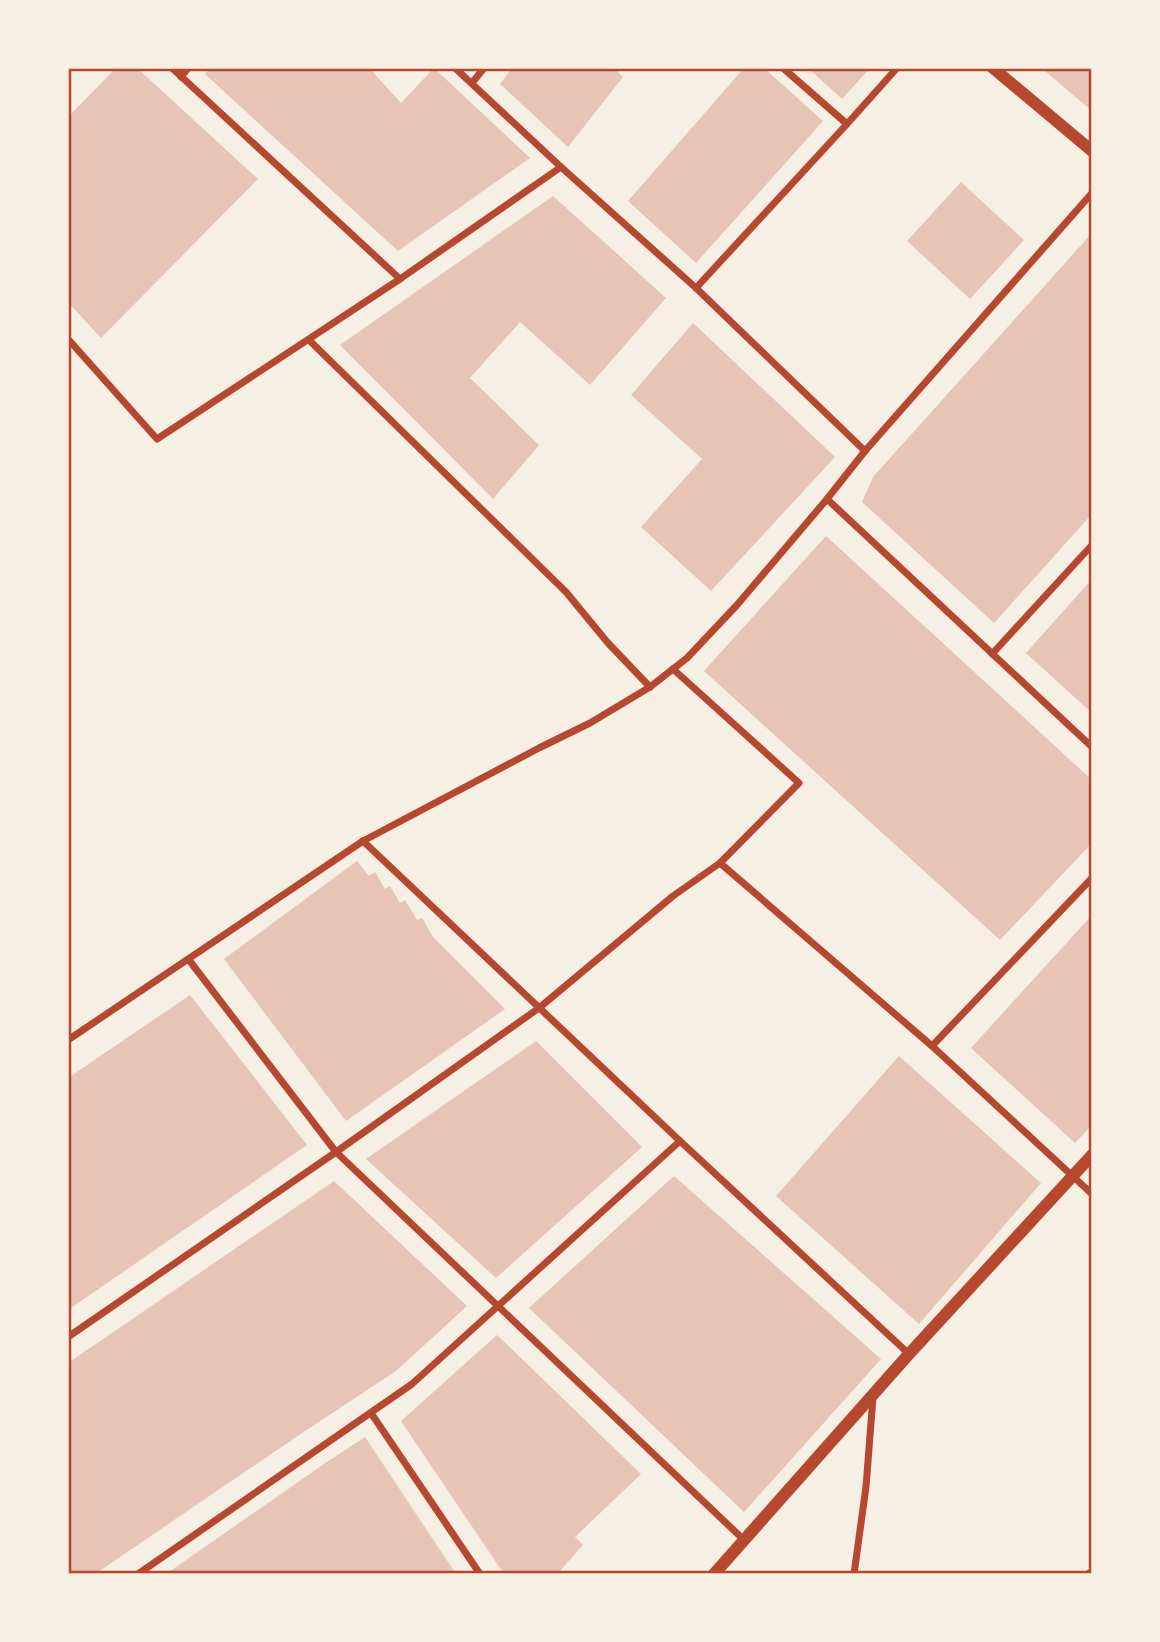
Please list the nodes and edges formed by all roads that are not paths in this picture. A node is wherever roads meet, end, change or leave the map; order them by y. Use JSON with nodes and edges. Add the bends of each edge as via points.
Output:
{"nodes":[{"id":1,"x":172,"y":68,"type":"edge"},
{"id":2,"x":188,"y":68,"type":"edge"},
{"id":3,"x":455,"y":68,"type":"edge"},
{"id":4,"x":484,"y":68,"type":"edge"},
{"id":5,"x":783,"y":68,"type":"edge"},
{"id":6,"x":897,"y":68,"type":"edge"},
{"id":7,"x":993,"y":68,"type":"edge"},
{"id":8,"x":181,"y":77,"type":"junction"},
{"id":9,"x":472,"y":83,"type":"junction"},
{"id":10,"x":847,"y":124,"type":"junction"},
{"id":11,"x":1092,"y":152,"type":"edge"},
{"id":12,"x":561,"y":167,"type":"junction"},
{"id":13,"x":1092,"y":193,"type":"edge"},
{"id":14,"x":400,"y":279,"type":"junction"},
{"id":15,"x":696,"y":288,"type":"junction"},
{"id":16,"x":68,"y":339,"type":"edge"},
{"id":17,"x":309,"y":340,"type":"junction"},
{"id":18,"x":865,"y":451,"type":"junction"},
{"id":19,"x":827,"y":499,"type":"junction"},
{"id":20,"x":1092,"y":545,"type":"edge"},
{"id":21,"x":992,"y":654,"type":"junction"},
{"id":22,"x":673,"y":669,"type":"junction"},
{"id":23,"x":650,"y":687,"type":"junction"},
{"id":24,"x":1092,"y":747,"type":"edge"},
{"id":25,"x":363,"y":841,"type":"junction"},
{"id":26,"x":720,"y":863,"type":"junction"},
{"id":27,"x":1092,"y":877,"type":"edge"},
{"id":28,"x":188,"y":960,"type":"junction"},
{"id":29,"x":539,"y":1008,"type":"junction"},
{"id":30,"x":68,"y":1040,"type":"edge"},
{"id":31,"x":932,"y":1046,"type":"junction"},
{"id":32,"x":680,"y":1141,"type":"junction"},
{"id":33,"x":336,"y":1152,"type":"junction"},
{"id":34,"x":1092,"y":1155,"type":"edge"},
{"id":35,"x":1073,"y":1176,"type":"junction"},
{"id":36,"x":1092,"y":1194,"type":"edge"},
{"id":37,"x":497,"y":1307,"type":"junction"},
{"id":38,"x":68,"y":1337,"type":"edge"},
{"id":39,"x":909,"y":1354,"type":"junction"},
{"id":40,"x":873,"y":1396,"type":"junction"},
{"id":41,"x":372,"y":1413,"type":"junction"},
{"id":42,"x":744,"y":1540,"type":"junction"},
{"id":43,"x":138,"y":1574,"type":"edge"},
{"id":44,"x":480,"y":1574,"type":"edge"},
{"id":45,"x":713,"y":1574,"type":"edge"},
{"id":46,"x":854,"y":1574,"type":"edge"}],
"edges":[{"from":1,"to":8,"type":"street"},
{"from":2,"to":8,"type":"street"},
{"from":3,"to":9,"type":"street"},
{"from":4,"to":9,"type":"street"},
{"from":5,"to":10,"type":"street"},
{"from":6,"to":10,"type":"street"},
{"from":7,"to":11,"type":"street"},
{"from":8,"to":14,"type":"street"},
{"from":9,"to":12,"type":"street"},
{"from":10,"to":15,"type":"street"},
{"from":12,"to":14,"type":"street"},
{"from":12,"to":15,"type":"street"},
{"from":13,"to":18,"type":"street"},
{"from":14,"to":17,"type":"street"},
{"from":15,"to":18,"type":"street"},
{"from":16,"to":17,"type":"street","via":[[157,439]]},
{"from":17,"to":23,"type":"street","via":[[566,592]]},
{"from":18,"to":19,"type":"street"},
{"from":19,"to":21,"type":"street"},
{"from":19,"to":22,"type":"street","via":[[737,605]]},
{"from":20,"to":21,"type":"street"},
{"from":21,"to":24,"type":"street"},
{"from":22,"to":23,"type":"street"},
{"from":22,"to":26,"type":"street","via":[[799,783]]},
{"from":23,"to":25,"type":"street"},
{"from":25,"to":28,"type":"street"},
{"from":25,"to":29,"type":"street"},
{"from":26,"to":29,"type":"street","via":[[673,896]]},
{"from":26,"to":31,"type":"street"},
{"from":27,"to":31,"type":"street"},
{"from":28,"to":30,"type":"street"},
{"from":28,"to":33,"type":"street"},
{"from":29,"to":32,"type":"street"},
{"from":29,"to":33,"type":"street"},
{"from":31,"to":35,"type":"street"},
{"from":32,"to":37,"type":"street"},
{"from":32,"to":39,"type":"street"},
{"from":33,"to":37,"type":"street"},
{"from":33,"to":38,"type":"street"},
{"from":34,"to":35,"type":"street"},
{"from":35,"to":36,"type":"street"},
{"from":35,"to":39,"type":"street"},
{"from":37,"to":41,"type":"street","via":[[412,1384]]},
{"from":37,"to":42,"type":"street"},
{"from":39,"to":40,"type":"street"},
{"from":40,"to":42,"type":"street"},
{"from":40,"to":46,"type":"street"},
{"from":41,"to":43,"type":"street"},
{"from":41,"to":44,"type":"street"},
{"from":42,"to":45,"type":"street"}]}
